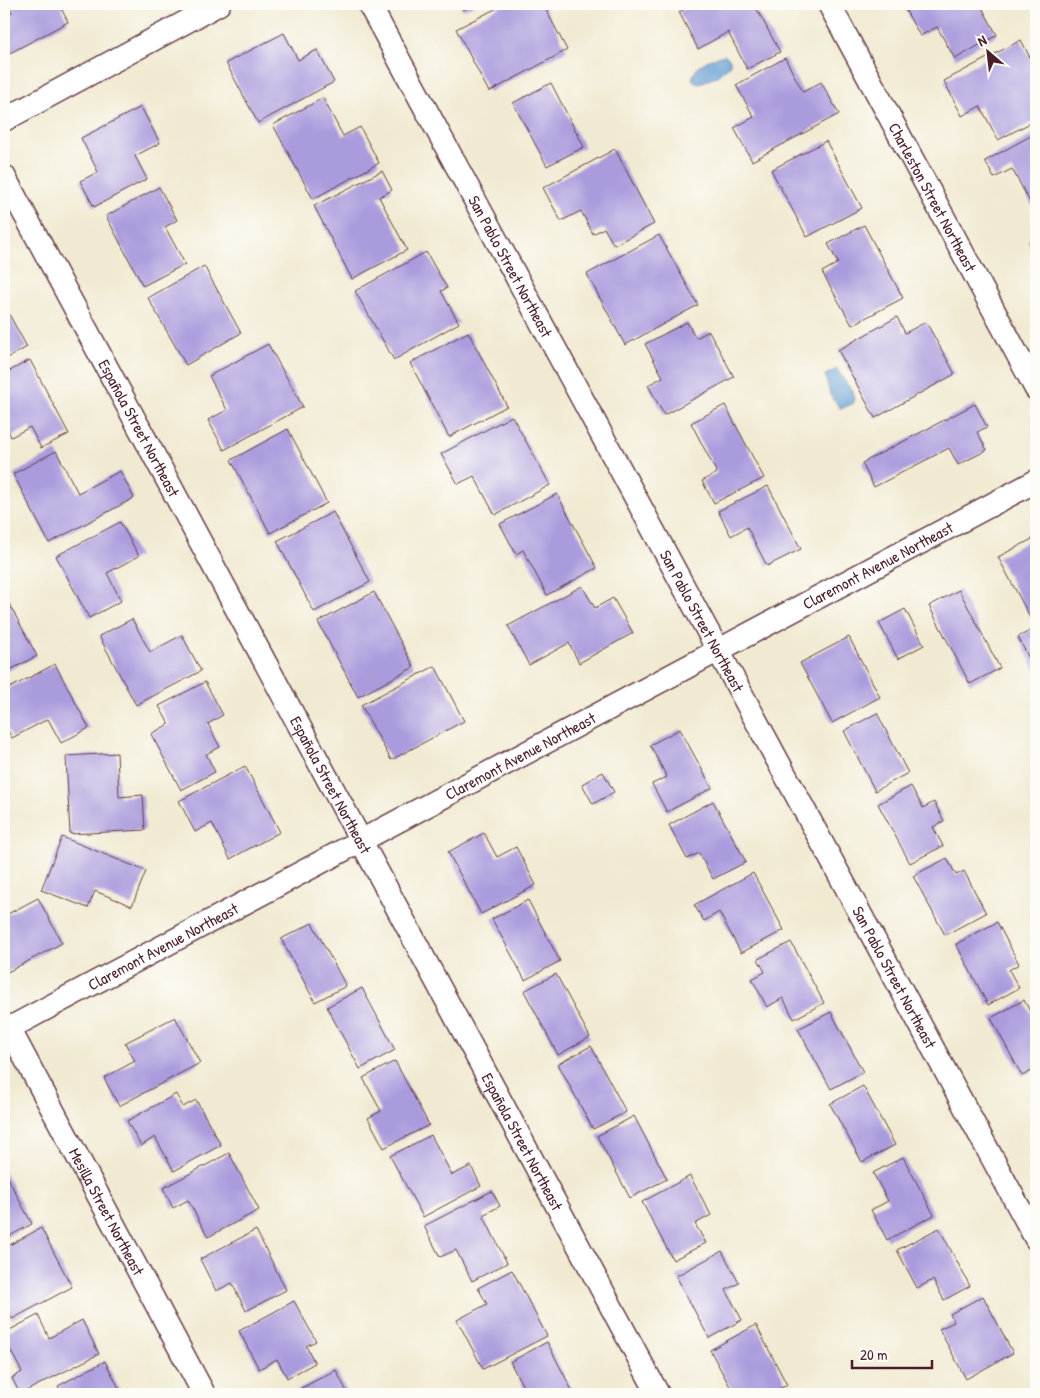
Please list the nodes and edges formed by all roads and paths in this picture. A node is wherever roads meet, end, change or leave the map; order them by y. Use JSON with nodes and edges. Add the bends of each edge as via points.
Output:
{"nodes":[{"id":1,"x":219,"y":4,"type":"edge"},
{"id":2,"x":369,"y":4,"type":"edge"},
{"id":3,"x":830,"y":4,"type":"edge"},
{"id":4,"x":4,"y":120,"type":"edge"},
{"id":5,"x":4,"y":176,"type":"edge"},
{"id":6,"x":1036,"y":389,"type":"edge"},
{"id":7,"x":1036,"y":480,"type":"edge"},
{"id":8,"x":716,"y":650,"type":"junction"},
{"id":9,"x":360,"y":840,"type":"junction"},
{"id":10,"x":7,"y":1029,"type":"edge"},
{"id":11,"x":1036,"y":1239,"type":"edge"},
{"id":12,"x":204,"y":1394,"type":"edge"},
{"id":13,"x":658,"y":1394,"type":"edge"}],
"edges":[{"from":1,"to":4,"type":"street"},
{"from":2,"to":8,"type":"street","name":"San Pablo Street Northeast"},
{"from":3,"to":6,"type":"street","name":"Charleston Street Northeast"},
{"from":5,"to":9,"type":"street","name":"Española Street Northeast"},
{"from":7,"to":8,"type":"street","name":"Claremont Avenue Northeast"},
{"from":8,"to":9,"type":"street","name":"Claremont Avenue Northeast"},
{"from":8,"to":11,"type":"street","name":"San Pablo Street Northeast"},
{"from":9,"to":10,"type":"street","name":"Claremont Avenue Northeast"},
{"from":9,"to":13,"type":"street","name":"Española Street Northeast"},
{"from":10,"to":12,"type":"street","name":"Mesilla Street Northeast"}]}
